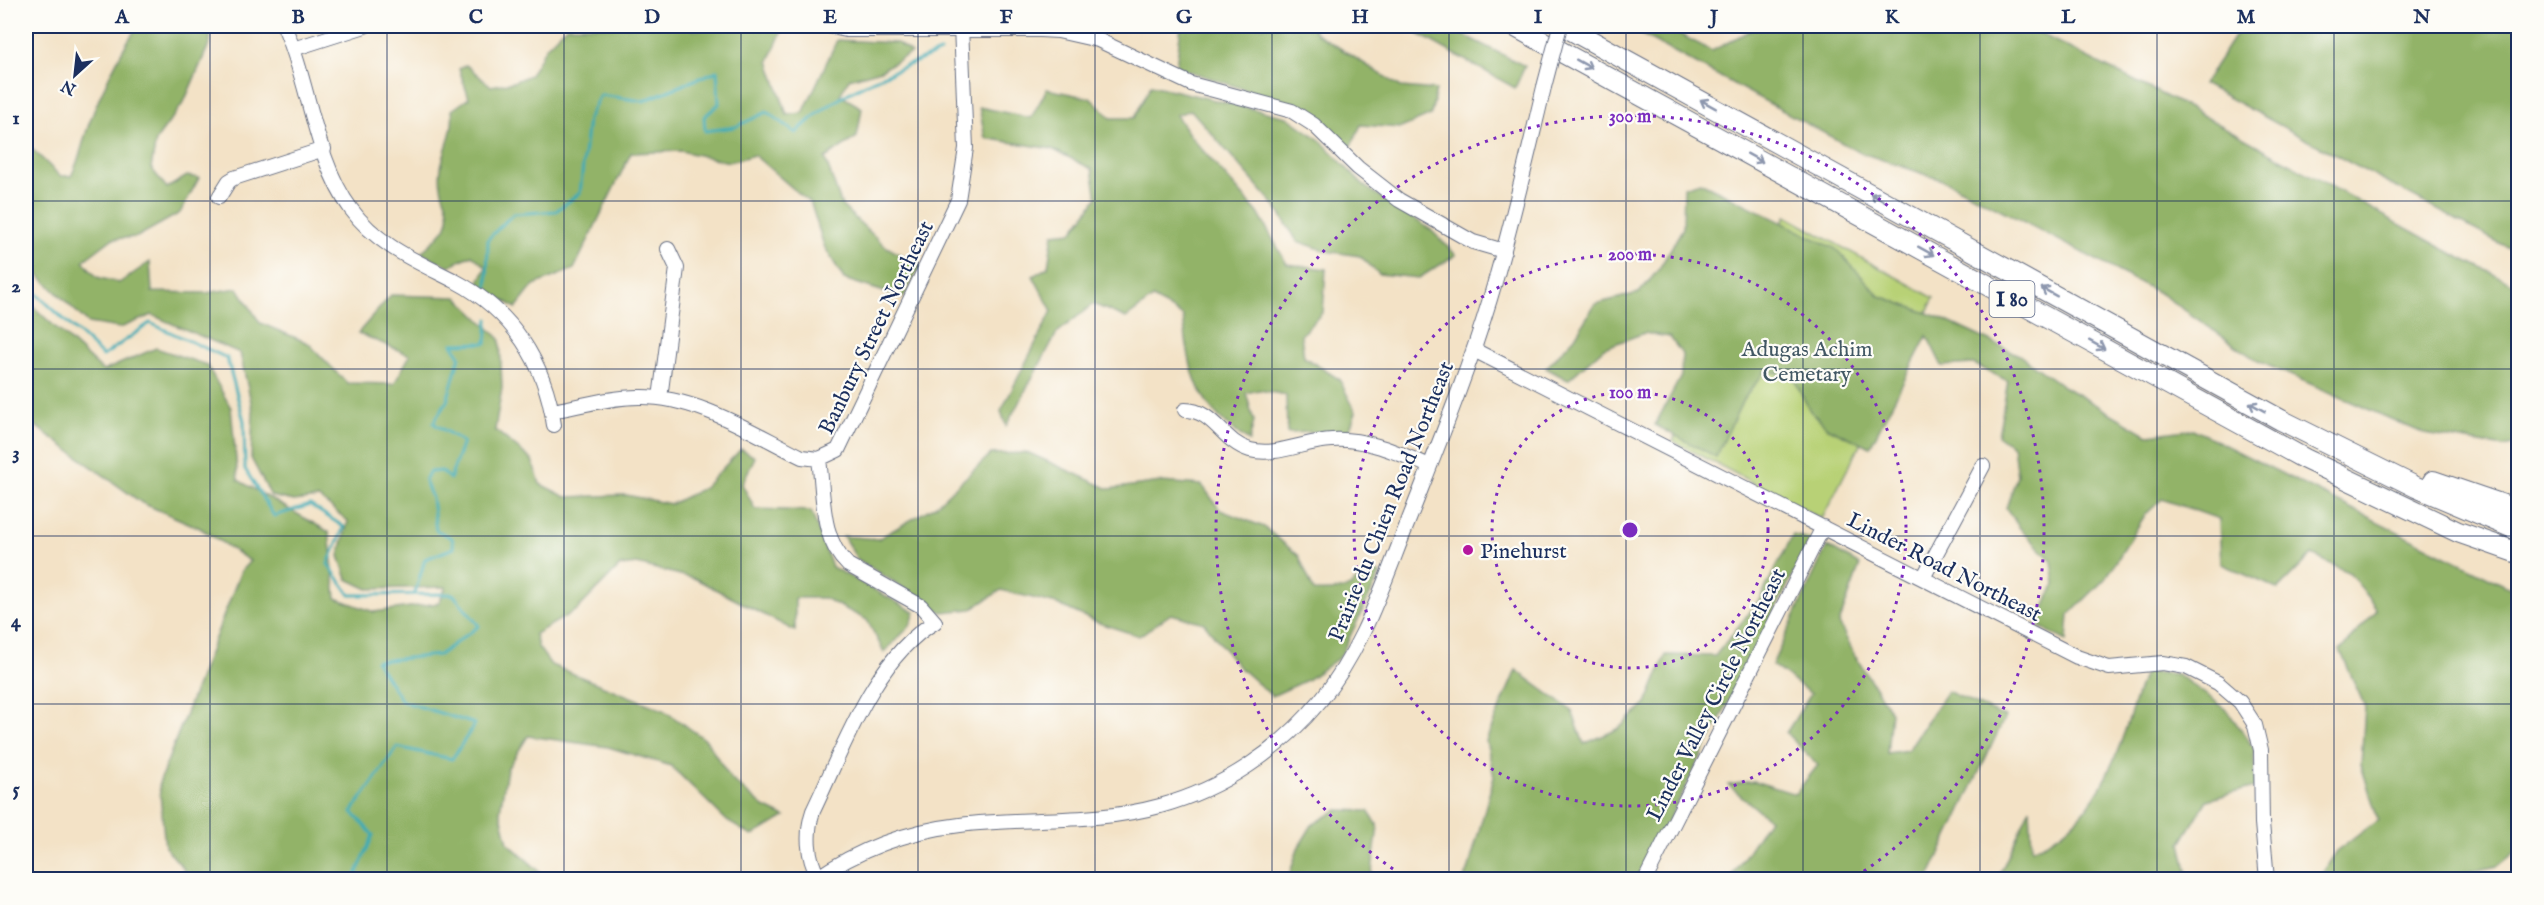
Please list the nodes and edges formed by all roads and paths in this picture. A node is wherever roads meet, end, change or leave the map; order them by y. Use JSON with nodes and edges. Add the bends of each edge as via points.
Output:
{"nodes":[{"id":1,"x":284,"y":26,"type":"edge"},
{"id":2,"x":365,"y":26,"type":"edge"},
{"id":3,"x":828,"y":26,"type":"edge"},
{"id":4,"x":1514,"y":26,"type":"edge"},
{"id":5,"x":1562,"y":26,"type":"edge"},
{"id":6,"x":962,"y":28,"type":"edge"},
{"id":7,"x":293,"y":49,"type":"junction"},
{"id":8,"x":324,"y":149,"type":"junction"},
{"id":9,"x":219,"y":197,"type":"dead end"},
{"id":10,"x":668,"y":249,"type":"dead end"},
{"id":11,"x":1504,"y":251,"type":"junction"},
{"id":12,"x":1473,"y":350,"type":"junction"},
{"id":13,"x":660,"y":398,"type":"junction"},
{"id":14,"x":1185,"y":410,"type":"dead end"},
{"id":15,"x":2281,"y":420,"type":"junction"},
{"id":16,"x":819,"y":459,"type":"junction"},
{"id":17,"x":1430,"y":466,"type":"junction"},
{"id":18,"x":1983,"y":466,"type":"dead end"},
{"id":19,"x":2518,"y":510,"type":"edge"},
{"id":20,"x":1823,"y":527,"type":"junction"},
{"id":21,"x":2518,"y":530,"type":"edge"},
{"id":22,"x":2458,"y":532,"type":"junction"},
{"id":23,"x":2518,"y":553,"type":"edge"},
{"id":24,"x":2518,"y":558,"type":"edge"},
{"id":25,"x":1923,"y":578,"type":"junction"},
{"id":26,"x":816,"y":878,"type":"edge"},
{"id":27,"x":1645,"y":879,"type":"edge"},
{"id":28,"x":2267,"y":879,"type":"edge"}],
"edges":[{"from":1,"to":7,"type":"street"},
{"from":2,"to":7,"type":"street"},
{"from":3,"to":6,"type":"street","via":[[846,30]]},
{"from":4,"to":22,"type":"highway","number":"I 80","one_way":true,"via":[[2306,459]]},
{"from":5,"to":11,"type":"street","name":"Prairie du Chien Road Northeast","bridge":true},
{"from":15,"to":5,"type":"highway","number":"I 80","one_way":true},
{"from":6,"to":11,"type":"street","via":[[1081,35],[1191,84],[1292,111],[1314,125],[1358,168],[1400,200],[1473,242]]},
{"from":6,"to":16,"type":"street","name":"Banbury Street Northeast","via":[[966,148],[958,200],[843,444],[831,456]]},
{"from":7,"to":8,"type":"street"},
{"from":8,"to":9,"type":"street","via":[[234,178]]},
{"from":8,"to":13,"type":"street","name":"Banbury Street Northeast","via":[[342,195],[370,232],[400,253],[473,292],[514,328],[538,367],[553,418],[617,399]]},
{"from":10,"to":13,"type":"street","via":[[677,268]]},
{"from":11,"to":12,"type":"street","name":"Prairie du Chien Road Northeast"},
{"from":12,"to":17,"type":"street","name":"Prairie du Chien Road Northeast"},
{"from":12,"to":20,"type":"street","name":"Linder Road Northeast"},
{"from":13,"to":16,"type":"street","name":"Banbury Street Northeast","via":[[702,409],[802,457]]},
{"from":14,"to":17,"type":"street","via":[[1202,413],[1230,441],[1250,450],[1271,452],[1319,441],[1349,440],[1381,446]]},
{"from":15,"to":19,"type":"highway","via":[[2452,489]]},
{"from":15,"to":21,"type":"highway","number":"I 80","via":[[2416,487]]},
{"from":16,"to":26,"type":"street","via":[[830,538],[840,558],[921,606],[935,622],[904,644],[888,666],[813,811],[808,829]]},
{"from":17,"to":26,"type":"street","name":"Prairie du Chien Road Northeast","via":[[1356,649],[1305,718],[1256,761],[1206,790],[1159,807],[1099,817],[928,830],[880,844]]},
{"from":18,"to":25,"type":"street"},
{"from":20,"to":25,"type":"street","name":"Linder Road Northeast"},
{"from":20,"to":27,"type":"street","name":"Linder Valley Circle Northeast"},
{"from":22,"to":23,"type":"highway","number":"I 80"},
{"from":22,"to":24,"type":"highway"},
{"from":25,"to":28,"type":"street","name":"Linder Road Northeast","via":[[2098,666],[2118,669],[2172,664],[2202,673],[2230,692],[2248,712],[2259,736]]}]}
